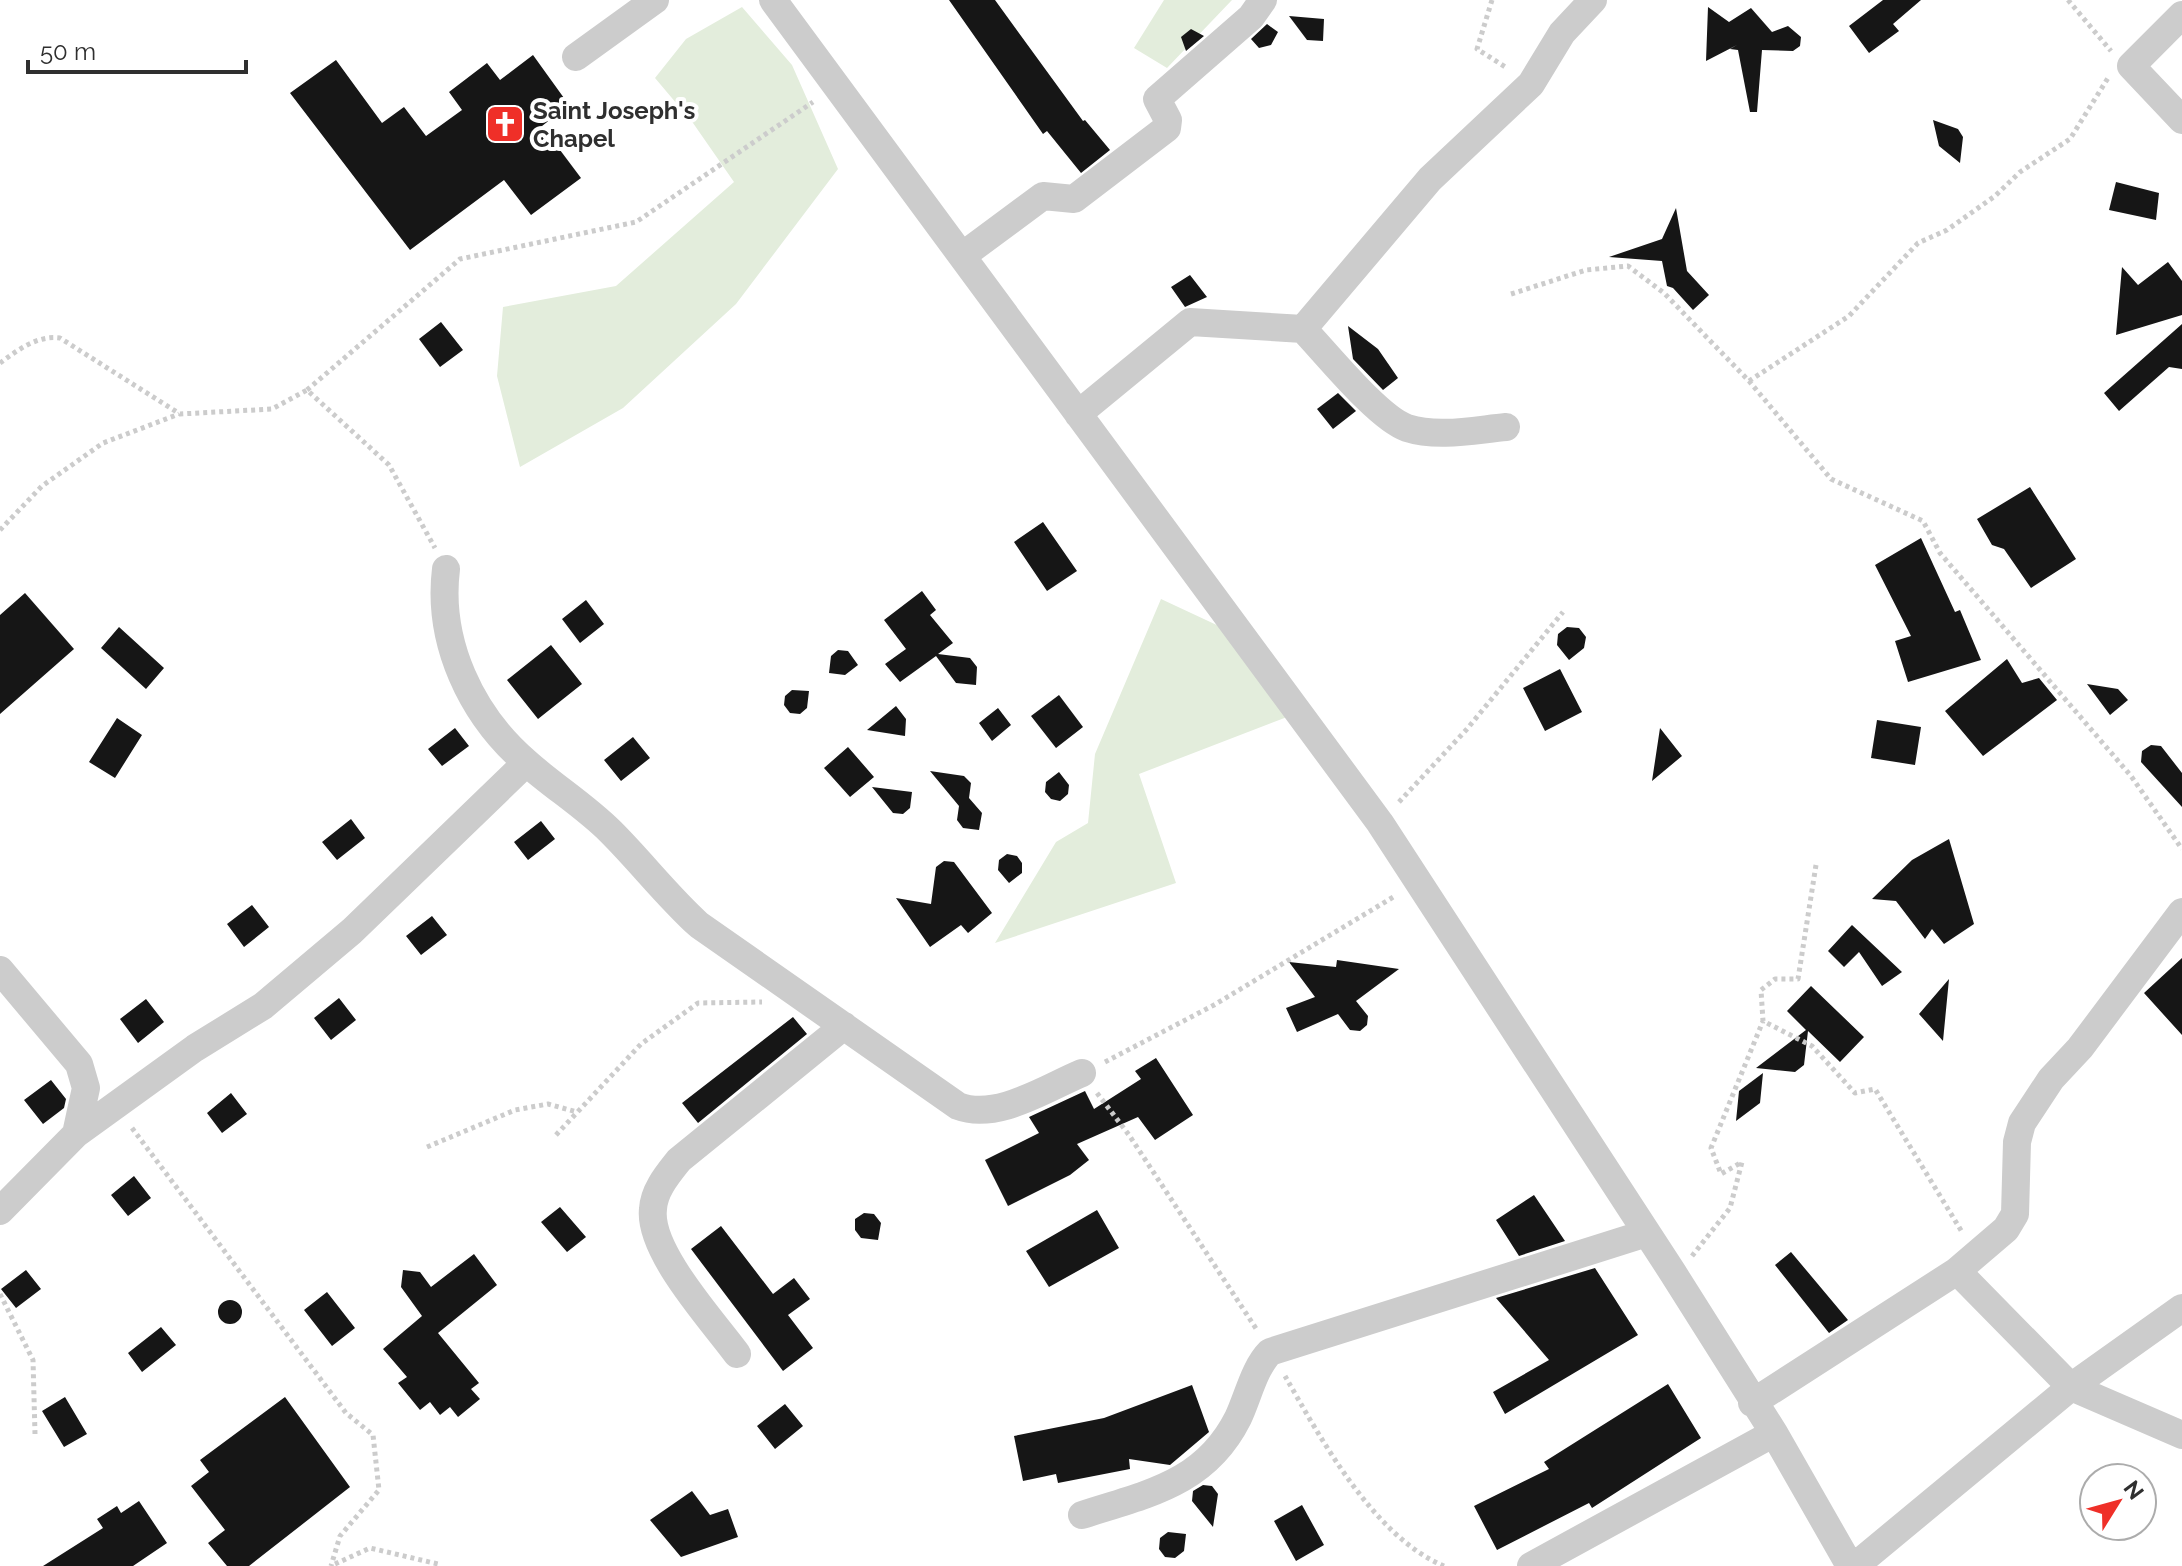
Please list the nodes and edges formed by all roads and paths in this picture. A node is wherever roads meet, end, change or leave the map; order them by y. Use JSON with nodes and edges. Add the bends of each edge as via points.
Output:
{"nodes":[{"id":1,"x":655,"y":0,"type":"edge"},
{"id":2,"x":773,"y":0,"type":"edge"},
{"id":3,"x":1263,"y":0,"type":"edge"},
{"id":4,"x":1492,"y":0,"type":"edge"},
{"id":5,"x":1593,"y":0,"type":"edge"},
{"id":6,"x":2068,"y":0,"type":"edge"},
{"id":7,"x":2182,"y":15,"type":"edge"},
{"id":8,"x":576,"y":57,"type":"dead end"},
{"id":9,"x":2125,"y":63,"type":"junction"},
{"id":10,"x":1531,"y":84,"type":"junction"},
{"id":11,"x":838,"y":86,"type":"junction"},
{"id":12,"x":2182,"y":120,"type":"edge"},
{"id":13,"x":962,"y":256,"type":"junction"},
{"id":14,"x":1511,"y":294,"type":"dead end"},
{"id":15,"x":1303,"y":329,"type":"junction"},
{"id":16,"x":0,"y":363,"type":"edge"},
{"id":17,"x":1749,"y":381,"type":"junction"},
{"id":18,"x":307,"y":390,"type":"junction"},
{"id":19,"x":180,"y":414,"type":"junction"},
{"id":20,"x":1078,"y":414,"type":"junction"},
{"id":21,"x":1506,"y":427,"type":"dead end"},
{"id":22,"x":0,"y":530,"type":"edge"},
{"id":23,"x":446,"y":569,"type":"joint"},
{"id":24,"x":1563,"y":612,"type":"dead end"},
{"id":25,"x":526,"y":763,"type":"junction"},
{"id":26,"x":1380,"y":823,"type":"junction"},
{"id":27,"x":2182,"y":849,"type":"edge"},
{"id":28,"x":1816,"y":865,"type":"dead end"},
{"id":29,"x":1420,"y":882,"type":"junction"},
{"id":30,"x":2182,"y":912,"type":"edge"},
{"id":31,"x":0,"y":970,"type":"edge"},
{"id":32,"x":805,"y":998,"type":"junction"},
{"id":33,"x":1763,"y":1021,"type":"junction"},
{"id":34,"x":844,"y":1026,"type":"junction"},
{"id":35,"x":1082,"y":1073,"type":"junction"},
{"id":36,"x":115,"y":1105,"type":"junction"},
{"id":37,"x":578,"y":1112,"type":"junction"},
{"id":38,"x":76,"y":1134,"type":"junction"},
{"id":39,"x":556,"y":1135,"type":"dead end"},
{"id":40,"x":427,"y":1147,"type":"dead end"},
{"id":41,"x":0,"y":1211,"type":"edge"},
{"id":42,"x":1647,"y":1233,"type":"junction"},
{"id":43,"x":1966,"y":1263,"type":"junction"},
{"id":44,"x":1673,"y":1273,"type":"junction"},
{"id":45,"x":0,"y":1294,"type":"edge"},
{"id":46,"x":2182,"y":1308,"type":"edge"},
{"id":47,"x":1270,"y":1352,"type":"junction"},
{"id":48,"x":737,"y":1354,"type":"dead end"},
{"id":49,"x":2071,"y":1387,"type":"junction"},
{"id":50,"x":1752,"y":1403,"type":"junction"},
{"id":51,"x":1774,"y":1433,"type":"junction"},
{"id":52,"x":35,"y":1434,"type":"dead end"},
{"id":53,"x":2182,"y":1435,"type":"edge"},
{"id":54,"x":1082,"y":1515,"type":"dead end"},
{"id":55,"x":438,"y":1564,"type":"edge"},
{"id":56,"x":332,"y":1565,"type":"edge"},
{"id":57,"x":1444,"y":1566,"type":"edge"},
{"id":58,"x":1531,"y":1566,"type":"edge"},
{"id":59,"x":1852,"y":1566,"type":"edge"}],
"edges":[{"from":1,"to":8,"type":"street"},
{"from":2,"to":11,"type":"street"},
{"from":3,"to":13,"type":"street","via":[[1251,17],[1158,98],[1167,128],[1074,199],[1043,196]]},
{"from":4,"to":10,"type":"path","via":[[1477,49]]},
{"from":5,"to":10,"type":"street","via":[[1562,33]]},
{"from":6,"to":9,"type":"path"},
{"from":7,"to":9,"type":"street"},
{"from":9,"to":12,"type":"street"},
{"from":9,"to":17,"type":"path","via":[[2070,139],[1947,230],[1918,243],[1849,316]]},
{"from":10,"to":15,"type":"street","via":[[1430,179]]},
{"from":11,"to":13,"type":"street"},
{"from":11,"to":18,"type":"path","via":[[636,222],[460,259]]},
{"from":13,"to":20,"type":"street"},
{"from":14,"to":17,"type":"path","via":[[1586,270],[1628,266],[1664,293]]},
{"from":15,"to":20,"type":"street","via":[[1190,322]]},
{"from":15,"to":21,"type":"street","via":[[1406,428],[1445,433]]},
{"from":16,"to":19,"type":"path","via":[[24,346],[48,336],[60,338]]},
{"from":17,"to":27,"type":"path","via":[[1831,479],[1923,521],[1940,553],[2122,764]]},
{"from":18,"to":19,"type":"path","via":[[272,409]]},
{"from":18,"to":23,"type":"path","via":[[389,465]]},
{"from":19,"to":22,"type":"path","via":[[103,443],[42,486]]},
{"from":20,"to":26,"type":"street"},
{"from":23,"to":25,"type":"street","via":[[444,603],[452,652],[473,700]]},
{"from":24,"to":26,"type":"path","via":[[1467,729]]},
{"from":25,"to":32,"type":"street","via":[[612,833],[699,925]]},
{"from":25,"to":36,"type":"street","via":[[352,931],[263,1006]]},
{"from":26,"to":29,"type":"street"},
{"from":28,"to":33,"type":"path","via":[[1798,979],[1775,979],[1761,990]]},
{"from":29,"to":35,"type":"path","via":[[1214,1005]]},
{"from":29,"to":42,"type":"street"},
{"from":30,"to":43,"type":"street","via":[[2022,1123],[2015,1214],[1992,1243]]},
{"from":31,"to":38,"type":"street","via":[[79,1064],[85,1077]]},
{"from":32,"to":34,"type":"street"},
{"from":32,"to":37,"type":"path","via":[[698,1003],[641,1044]]},
{"from":33,"to":43,"type":"path","via":[[1812,1046],[1855,1093],[1875,1089]]},
{"from":33,"to":44,"type":"path","via":[[1711,1148],[1721,1174],[1742,1162],[1730,1208],[1704,1245]]},
{"from":34,"to":35,"type":"street","via":[[972,1111],[997,1108]]},
{"from":34,"to":48,"type":"street","via":[[679,1160],[661,1183],[652,1210],[669,1261]]},
{"from":35,"to":47,"type":"path","via":[[1241,1300]]},
{"from":36,"to":38,"type":"street"},
{"from":36,"to":56,"type":"path","via":[[346,1413],[373,1435],[379,1490],[340,1536]]},
{"from":37,"to":39,"type":"path"},
{"from":37,"to":40,"type":"path","via":[[548,1104],[515,1110]]},
{"from":38,"to":41,"type":"street"},
{"from":42,"to":44,"type":"street"},
{"from":42,"to":47,"type":"street"},
{"from":43,"to":49,"type":"street"},
{"from":43,"to":50,"type":"street"},
{"from":44,"to":50,"type":"street"},
{"from":45,"to":52,"type":"path","via":[[33,1360]]},
{"from":46,"to":49,"type":"street"},
{"from":47,"to":54,"type":"street","via":[[1217,1454],[1169,1487]]},
{"from":47,"to":57,"type":"path","via":[[1320,1437],[1389,1528]]},
{"from":49,"to":53,"type":"street"},
{"from":49,"to":59,"type":"street"},
{"from":50,"to":51,"type":"street"},
{"from":51,"to":58,"type":"street"},
{"from":51,"to":59,"type":"street"},
{"from":55,"to":56,"type":"path","via":[[370,1548]]}]}
